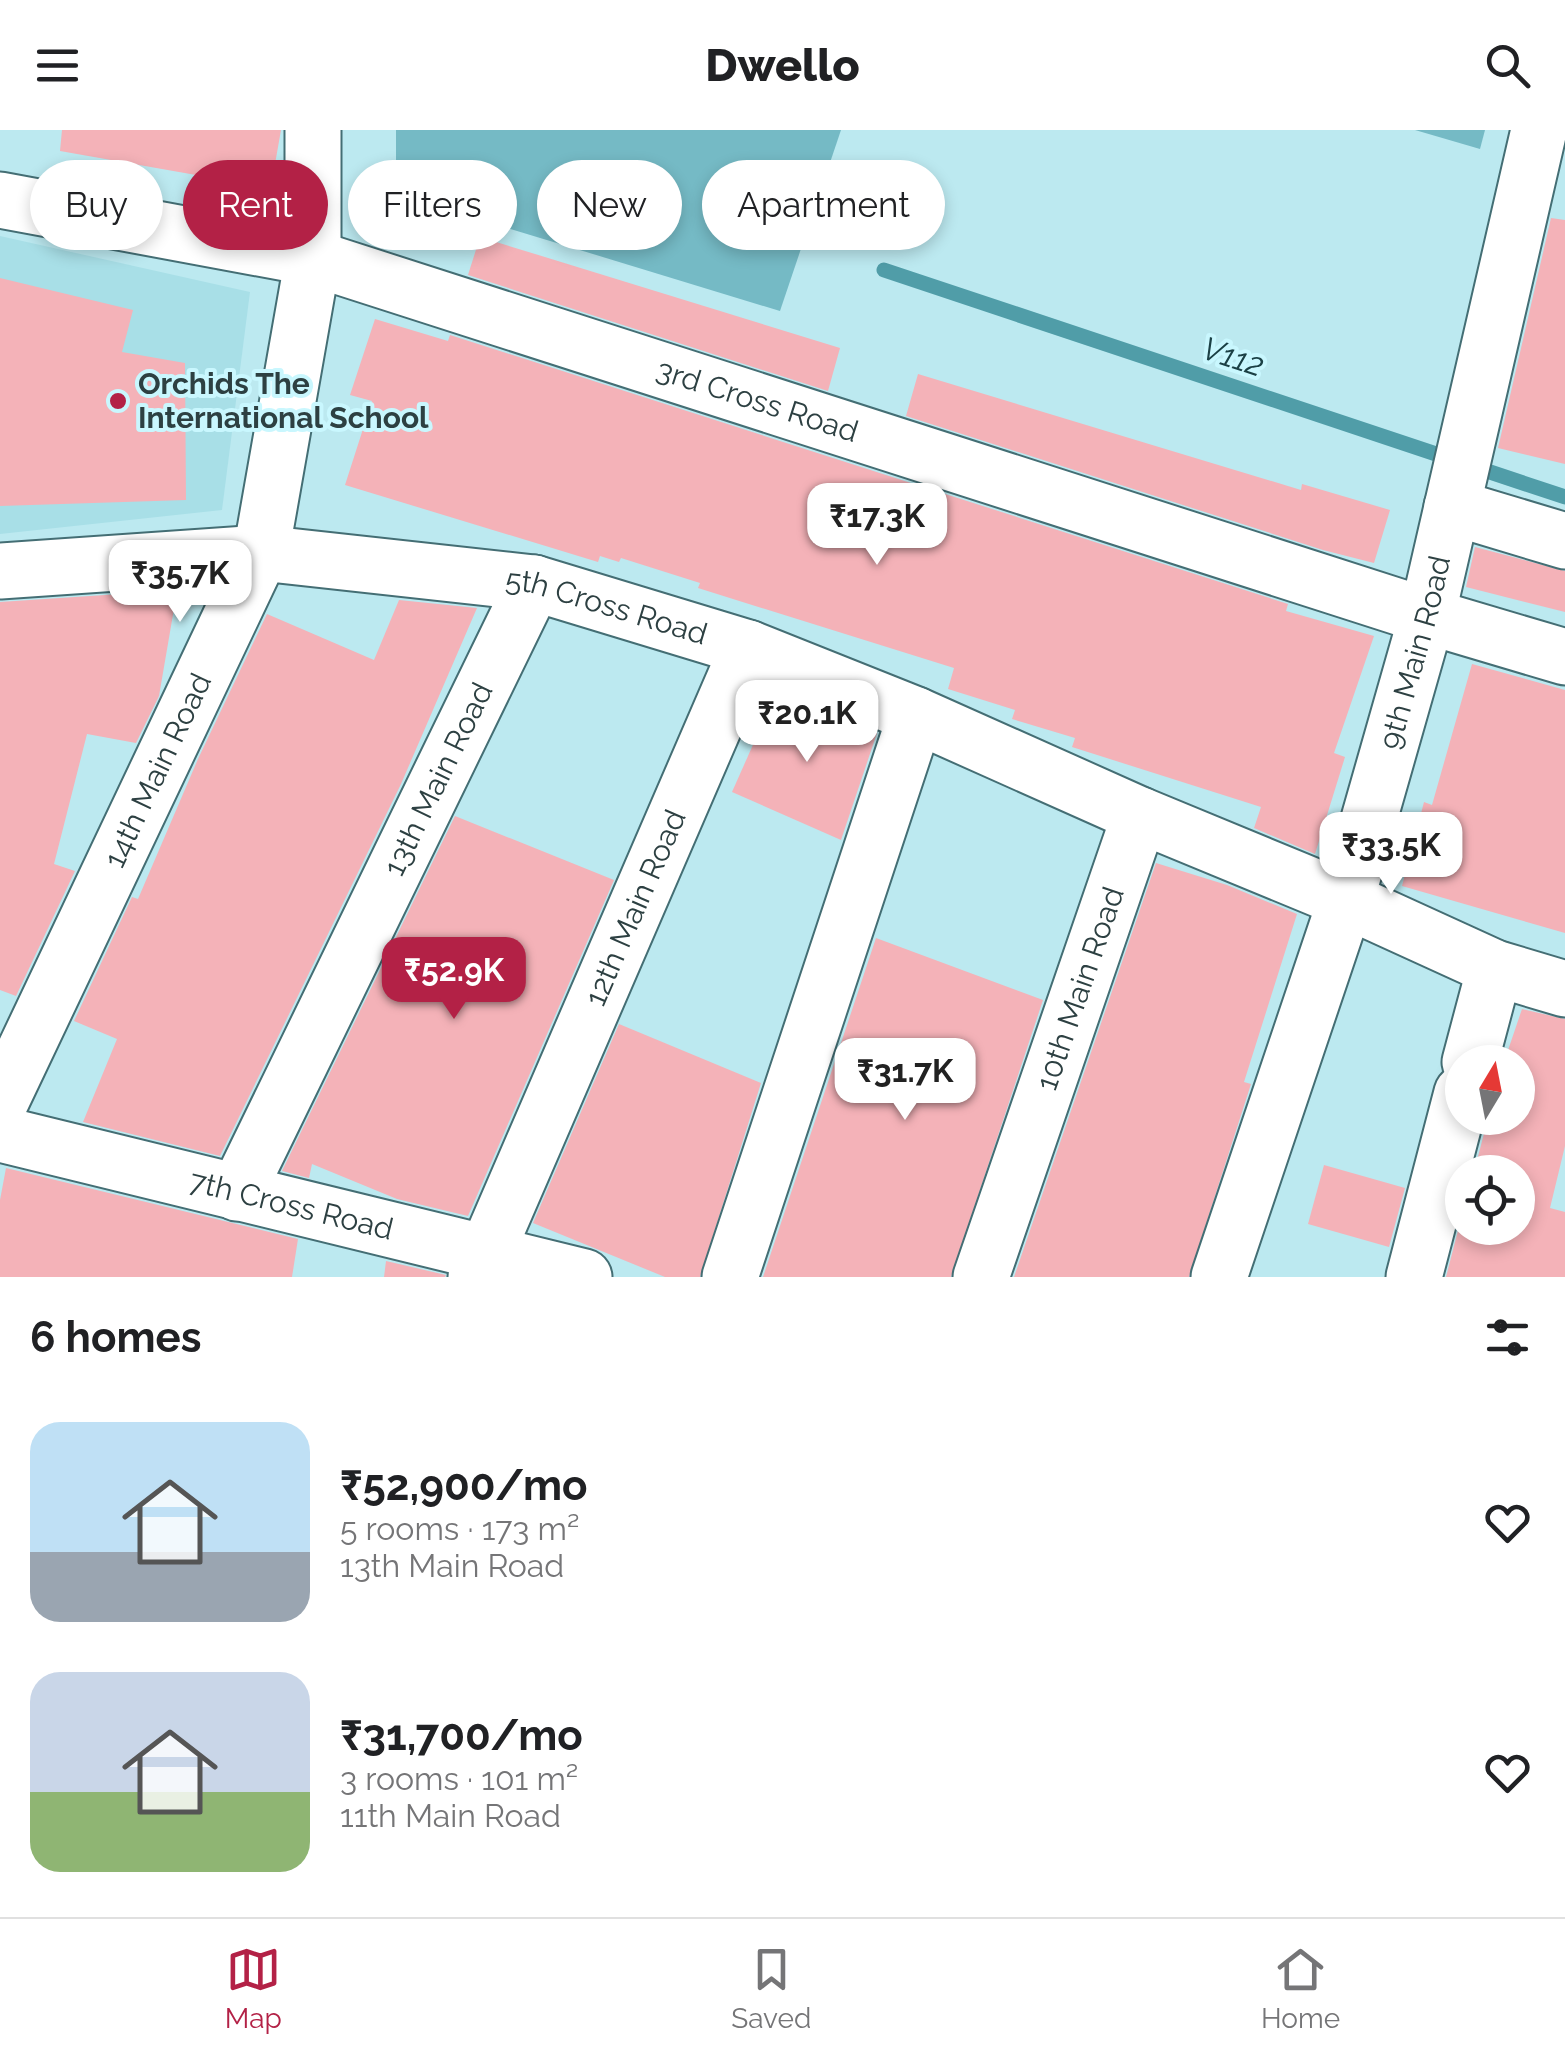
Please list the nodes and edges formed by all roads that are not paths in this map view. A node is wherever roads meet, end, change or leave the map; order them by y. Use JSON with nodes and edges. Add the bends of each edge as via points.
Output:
{"nodes":[{"id":1,"x":313,"y":130,"type":"edge"},
{"id":2,"x":1539,"y":130,"type":"edge"},
{"id":3,"x":0,"y":200,"type":"edge"},
{"id":4,"x":313,"y":258,"type":"junction"},
{"id":5,"x":1460,"y":477,"type":"junction"},
{"id":6,"x":1565,"y":542,"type":"edge"},
{"id":7,"x":261,"y":553,"type":"junction"},
{"id":8,"x":0,"y":571,"type":"edge"},
{"id":9,"x":534,"y":583,"type":"junction"},
{"id":10,"x":1428,"y":616,"type":"junction"},
{"id":11,"x":748,"y":648,"type":"junction"},
{"id":12,"x":1565,"y":657,"type":"edge"},
{"id":13,"x":916,"y":714,"type":"junction"},
{"id":14,"x":1140,"y":815,"type":"junction"},
{"id":15,"x":1346,"y":900,"type":"junction"},
{"id":16,"x":1495,"y":968,"type":"junction"},
{"id":17,"x":1565,"y":989,"type":"edge"},
{"id":18,"x":1475,"y":1045,"type":"edge"},
{"id":19,"x":0,"y":1103,"type":"edge"},
{"id":20,"x":0,"y":1134,"type":"edge"},
{"id":21,"x":1451,"y":1135,"type":"edge"},
{"id":22,"x":237,"y":1193,"type":"junction"},
{"id":23,"x":483,"y":1265,"type":"edge"},
{"id":24,"x":584,"y":1277,"type":"edge"},
{"id":25,"x":730,"y":1277,"type":"edge"},
{"id":26,"x":981,"y":1277,"type":"edge"},
{"id":27,"x":1219,"y":1277,"type":"edge"},
{"id":28,"x":1414,"y":1277,"type":"edge"}],
"edges":[{"from":1,"to":4,"type":"street","name":"14th Main Road"},
{"from":2,"to":5,"type":"street","name":"9th Main Road"},
{"from":3,"to":4,"type":"street","name":"3rd Cross Road"},
{"from":4,"to":7,"type":"street","name":"14th Main Road"},
{"from":4,"to":10,"type":"street","name":"3rd Cross Road"},
{"from":5,"to":6,"type":"street"},
{"from":5,"to":10,"type":"street","name":"9th Main Road"},
{"from":7,"to":8,"type":"street","name":"5th Cross Road"},
{"from":7,"to":9,"type":"street","name":"5th Cross Road"},
{"from":7,"to":19,"type":"street","name":"14th Main Road"},
{"from":9,"to":11,"type":"street","name":"5th Cross Road"},
{"from":9,"to":22,"type":"street","name":"13th Main Road"},
{"from":10,"to":12,"type":"street","name":"3rd Cross Road"},
{"from":10,"to":15,"type":"street","name":"9th Main Road"},
{"from":11,"to":13,"type":"street","name":"5th Cross Road"},
{"from":11,"to":23,"type":"street","name":"12th Main Road"},
{"from":13,"to":14,"type":"street","name":"5th Cross Road"},
{"from":13,"to":25,"type":"street"},
{"from":14,"to":15,"type":"street","name":"5th Cross Road"},
{"from":14,"to":26,"type":"street","name":"10th Main Road"},
{"from":15,"to":16,"type":"street","name":"5th Cross Road"},
{"from":15,"to":27,"type":"street","name":"9th Main Road"},
{"from":16,"to":17,"type":"street","name":"5th Cross Road"},
{"from":16,"to":18,"type":"street"},
{"from":20,"to":22,"type":"street","name":"7th Cross Road"},
{"from":21,"to":28,"type":"street"},
{"from":22,"to":23,"type":"street","name":"7th Cross Road"},
{"from":23,"to":24,"type":"street","name":"7th Cross Road"}]}
